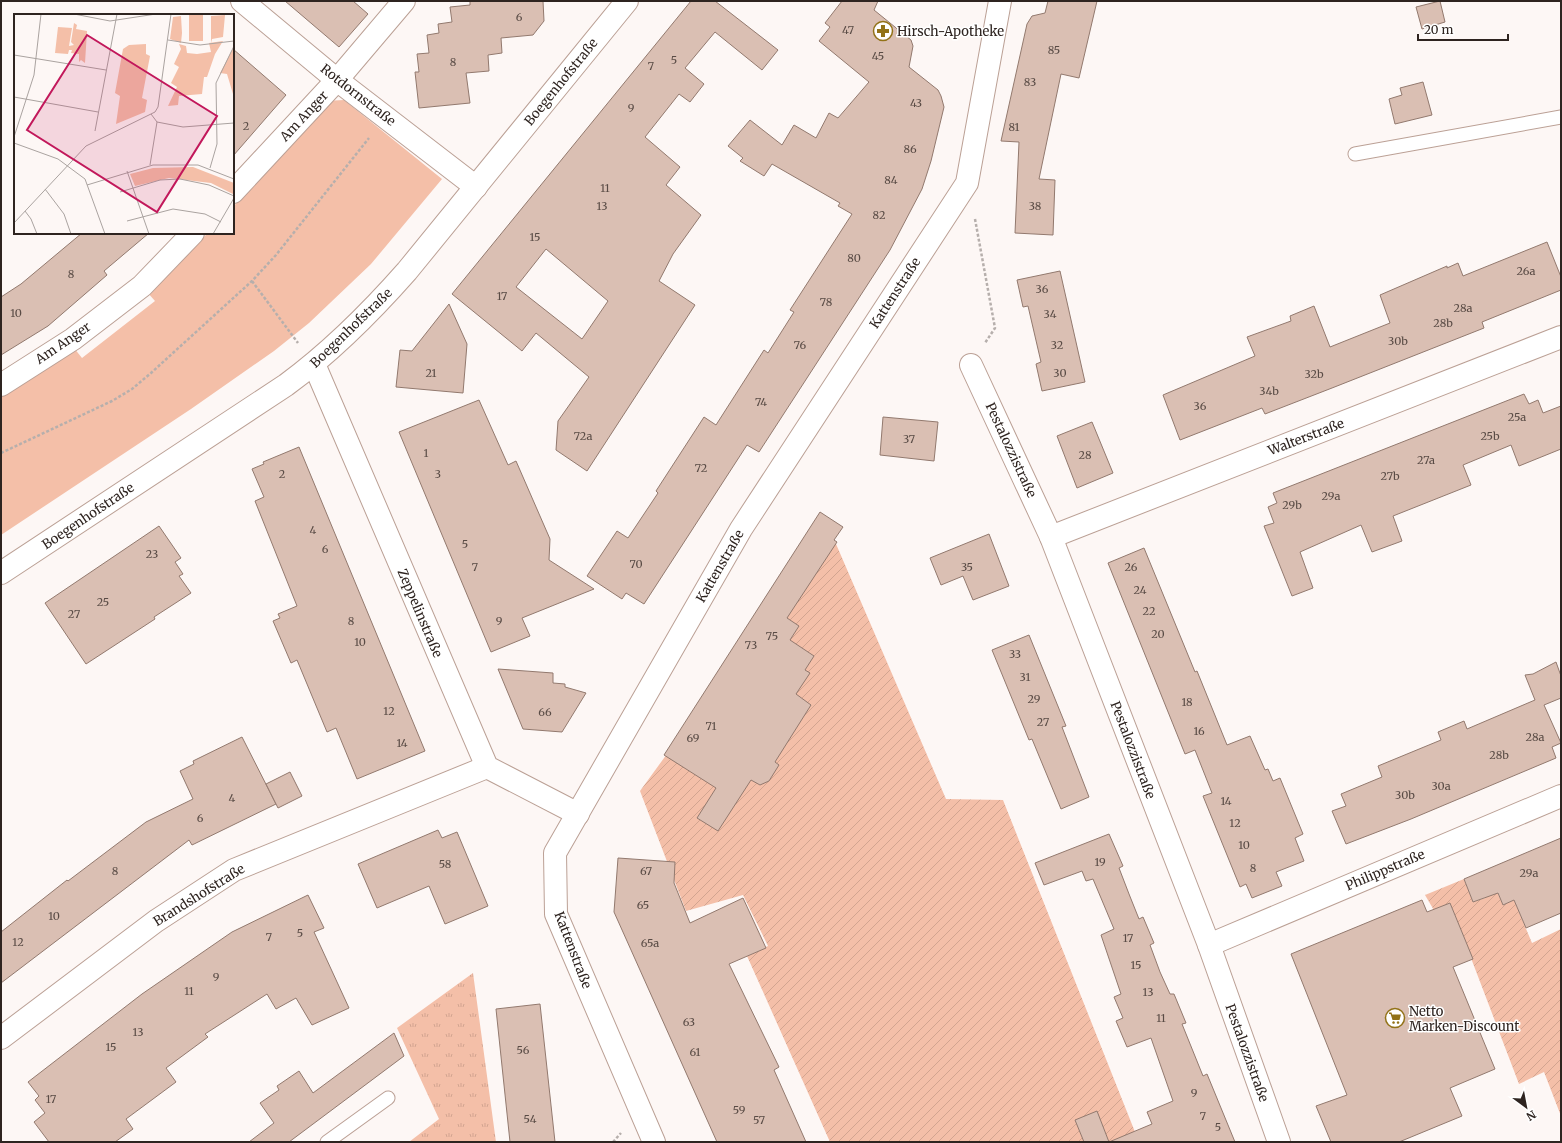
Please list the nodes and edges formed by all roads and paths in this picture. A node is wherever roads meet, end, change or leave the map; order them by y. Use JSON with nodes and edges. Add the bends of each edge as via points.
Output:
{"nodes":[{"id":1,"x":242,"y":1,"type":"edge"},
{"id":2,"x":404,"y":1,"type":"edge"},
{"id":3,"x":627,"y":1,"type":"edge"},
{"id":4,"x":1000,"y":1,"type":"edge"},
{"id":5,"x":337,"y":80,"type":"junction"},
{"id":6,"x":386,"y":117,"type":"junction"},
{"id":7,"x":1561,"y":117,"type":"edge"},
{"id":8,"x":1355,"y":154,"type":"dead end"},
{"id":9,"x":967,"y":183,"type":"junction"},
{"id":10,"x":476,"y":186,"type":"junction"},
{"id":11,"x":234,"y":191,"type":"edge"},
{"id":12,"x":192,"y":234,"type":"edge"},
{"id":13,"x":252,"y":281,"type":"junction"},
{"id":14,"x":1561,"y":337,"type":"edge"},
{"id":15,"x":314,"y":364,"type":"junction"},
{"id":16,"x":971,"y":365,"type":"joint"},
{"id":17,"x":1,"y":384,"type":"edge"},
{"id":18,"x":1,"y":453,"type":"edge"},
{"id":19,"x":1051,"y":537,"type":"junction"},
{"id":20,"x":1,"y":573,"type":"edge"},
{"id":21,"x":487,"y":767,"type":"junction"},
{"id":22,"x":1561,"y":796,"type":"edge"},
{"id":23,"x":578,"y":814,"type":"junction"},
{"id":24,"x":1209,"y":945,"type":"junction"},
{"id":25,"x":1,"y":1038,"type":"edge"},
{"id":26,"x":388,"y":1098,"type":"dead end"},
{"id":27,"x":327,"y":1142,"type":"edge"},
{"id":28,"x":654,"y":1142,"type":"edge"},
{"id":29,"x":1279,"y":1142,"type":"edge"}],
"edges":[{"from":1,"to":5,"type":"street","name":"Rotdornstraße"},
{"from":2,"to":5,"type":"street","name":"Am Anger"},
{"from":3,"to":10,"type":"street","name":"Boegenhofstraße"},
{"from":4,"to":9,"type":"street","name":"Kattenstraße"},
{"from":5,"to":6,"type":"street","name":"Rotdornstraße"},
{"from":5,"to":11,"type":"street","name":"Am Anger"},
{"from":6,"to":10,"type":"street","name":"Rotdornstraße"},
{"from":6,"to":13,"type":"path","via":[[276,255]]},
{"from":7,"to":8,"type":"lane"},
{"from":9,"to":16,"type":"path","via":[[995,328]]},
{"from":9,"to":23,"type":"street","name":"Kattenstraße","via":[[741,529]]},
{"from":10,"to":15,"type":"street","name":"Boegenhofstraße","via":[[382,300]]},
{"from":12,"to":17,"type":"street","name":"Am Anger","via":[[142,286],[73,339]]},
{"from":13,"to":15,"type":"path"},
{"from":13,"to":18,"type":"path","via":[[132,389],[112,401]]},
{"from":14,"to":19,"type":"street","name":"Walterstraße"},
{"from":15,"to":20,"type":"street","name":"Boegenhofstraße"},
{"from":15,"to":21,"type":"street","name":"Zeppelinstraße"},
{"from":16,"to":19,"type":"street","name":"Pestalozzistraße"},
{"from":19,"to":24,"type":"street","name":"Pestalozzistraße"},
{"from":21,"to":23,"type":"street"},
{"from":21,"to":25,"type":"street","name":"Brandshofstraße","via":[[234,870],[156,921]]},
{"from":22,"to":24,"type":"street","name":"Philippstraße"},
{"from":23,"to":28,"type":"street","name":"Kattenstraße","via":[[555,853],[556,914]]},
{"from":24,"to":29,"type":"street","name":"Pestalozzistraße"},
{"from":26,"to":27,"type":"lane"}]}
